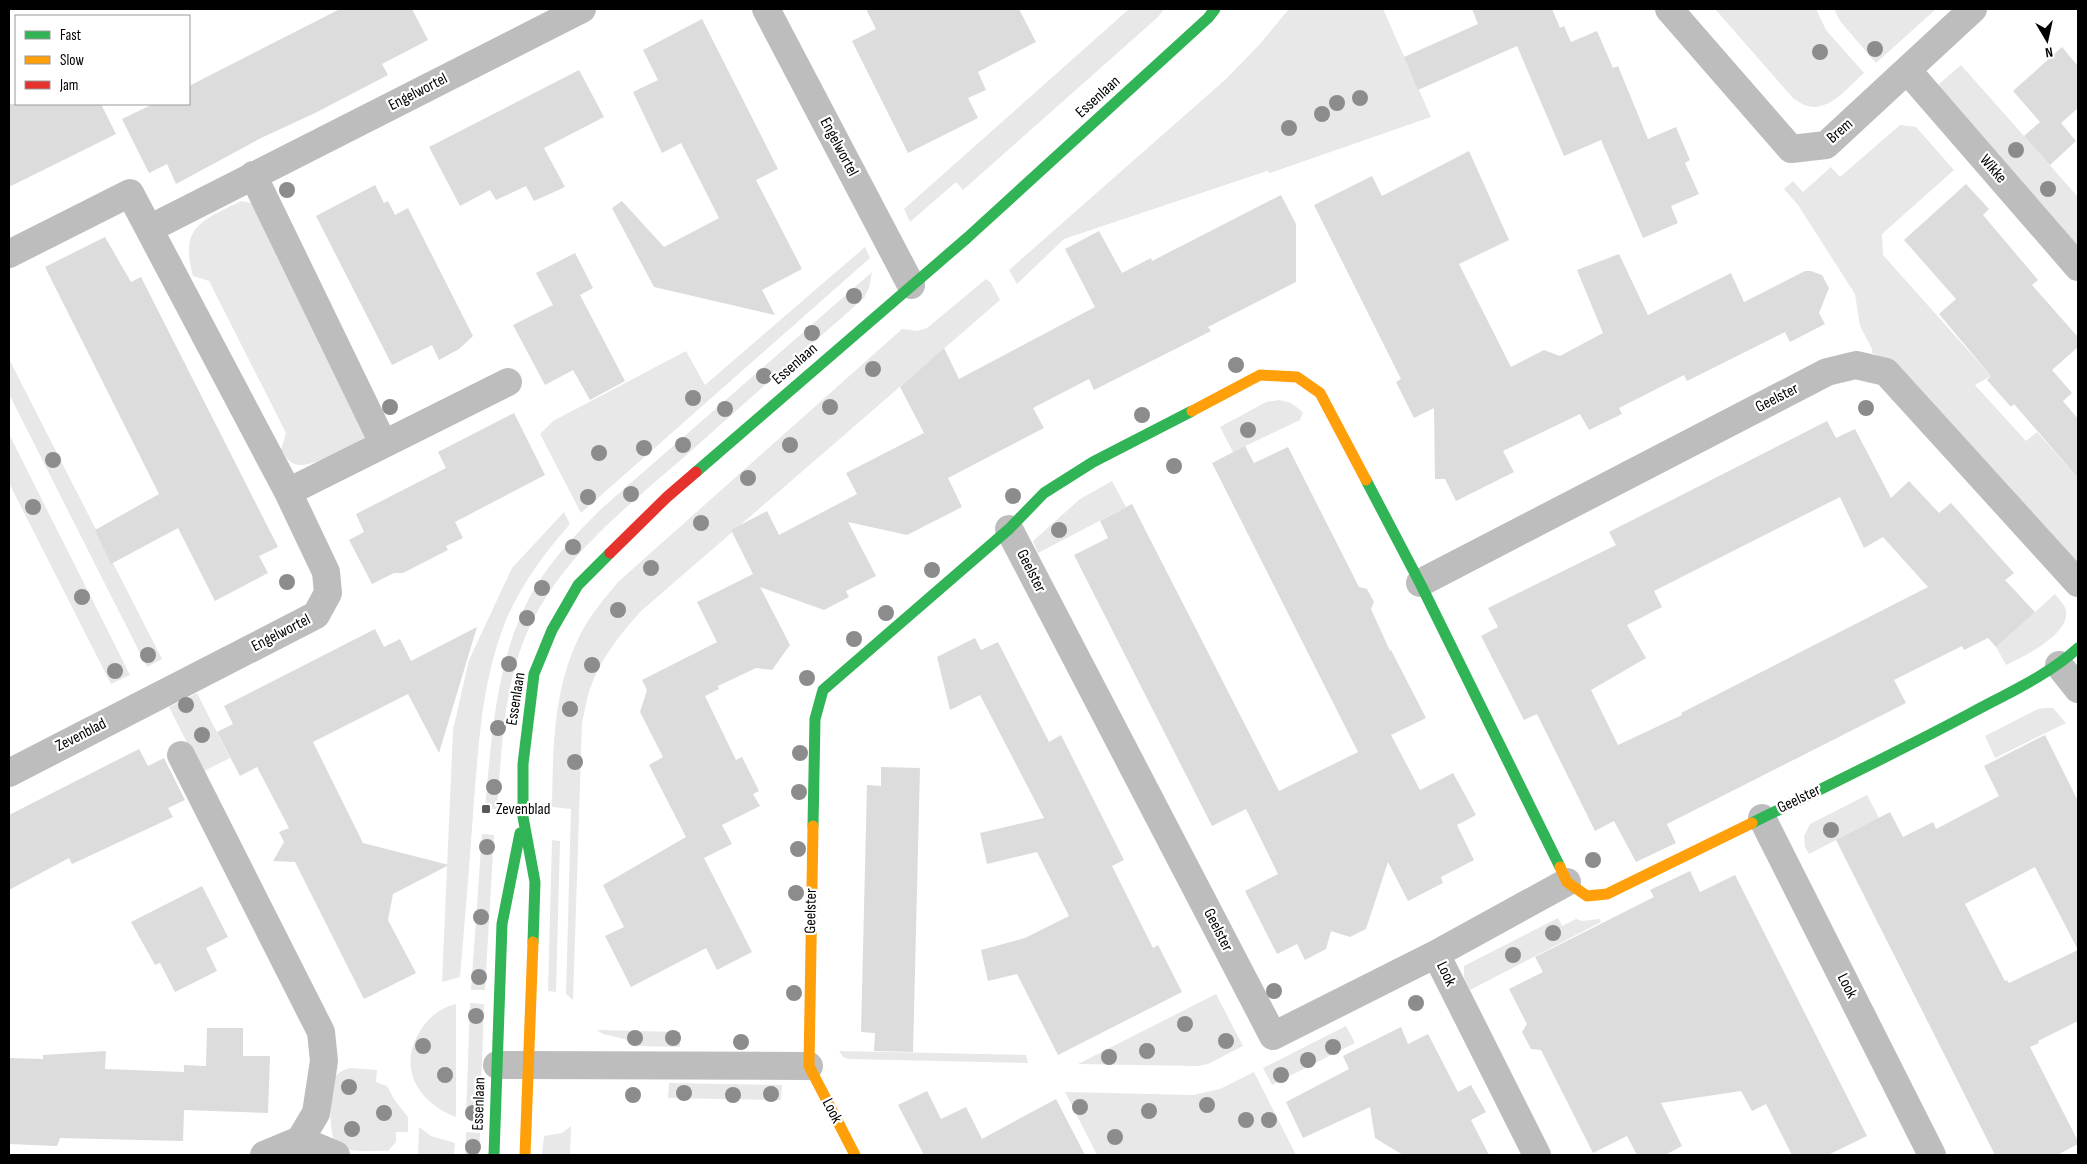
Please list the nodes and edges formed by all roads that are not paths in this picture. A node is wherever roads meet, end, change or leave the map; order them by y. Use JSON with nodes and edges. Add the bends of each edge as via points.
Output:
{"nodes":[{"id":1,"x":582,"y":9,"type":"edge"},
{"id":2,"x":766,"y":9,"type":"edge"},
{"id":3,"x":1215,"y":9,"type":"edge"},
{"id":4,"x":1669,"y":9,"type":"edge"},
{"id":5,"x":1973,"y":9,"type":"edge"},
{"id":6,"x":1907,"y":70,"type":"junction"},
{"id":7,"x":253,"y":175,"type":"junction"},
{"id":8,"x":149,"y":229,"type":"junction"},
{"id":9,"x":9,"y":254,"type":"edge"},
{"id":10,"x":2078,"y":267,"type":"edge"},
{"id":11,"x":911,"y":285,"type":"junction"},
{"id":12,"x":508,"y":382,"type":"dead end"},
{"id":13,"x":383,"y":443,"type":"junction"},
{"id":14,"x":288,"y":492,"type":"junction"},
{"id":15,"x":1009,"y":529,"type":"junction"},
{"id":16,"x":2078,"y":582,"type":"edge"},
{"id":17,"x":1420,"y":583,"type":"junction"},
{"id":18,"x":2068,"y":656,"type":"edge"},
{"id":19,"x":2078,"y":689,"type":"edge"},
{"id":20,"x":154,"y":698,"type":"joint"},
{"id":21,"x":181,"y":755,"type":"dead end"},
{"id":22,"x":9,"y":773,"type":"edge"},
{"id":23,"x":523,"y":816,"type":"junction"},
{"id":24,"x":1762,"y":818,"type":"junction"},
{"id":25,"x":1568,"y":882,"type":"junction"},
{"id":26,"x":1436,"y":954,"type":"junction"},
{"id":27,"x":529,"y":1064,"type":"junction"},
{"id":28,"x":497,"y":1065,"type":"junction"},
{"id":29,"x":809,"y":1066,"type":"junction"},
{"id":30,"x":300,"y":1140,"type":"junction"},
{"id":31,"x":264,"y":1155,"type":"edge"},
{"id":32,"x":336,"y":1155,"type":"edge"},
{"id":33,"x":494,"y":1155,"type":"edge"},
{"id":34,"x":525,"y":1155,"type":"edge"},
{"id":35,"x":855,"y":1155,"type":"edge"},
{"id":36,"x":1537,"y":1155,"type":"edge"},
{"id":37,"x":1932,"y":1155,"type":"edge"}],
"edges":[{"from":1,"to":7,"type":"street","name":"Engelwortel"},
{"from":2,"to":11,"type":"street","name":"Engelwortel"},
{"from":3,"to":11,"type":"street","name":"Essenlaan","via":[[989,218]]},
{"from":4,"to":6,"type":"street","name":"Brem","via":[[1791,148],[1826,145]]},
{"from":5,"to":6,"type":"street","name":"Brem"},
{"from":6,"to":10,"type":"street","name":"Wikke"},
{"from":7,"to":8,"type":"street","name":"Engelwortel"},
{"from":7,"to":13,"type":"street"},
{"from":8,"to":9,"type":"street","name":"Engelwortel","via":[[130,193]]},
{"from":8,"to":14,"type":"street","name":"Engelwortel"},
{"from":11,"to":23,"type":"street","name":"Essenlaan","via":[[667,497],[578,585],[552,630],[534,674],[523,764]]},
{"from":12,"to":13,"type":"street"},
{"from":13,"to":14,"type":"street"},
{"from":14,"to":20,"type":"street","name":"Engelwortel","via":[[326,572],[328,593],[316,615]]},
{"from":15,"to":17,"type":"street","name":"Geelster","via":[[1044,493],[1093,462],[1260,375],[1297,377],[1320,393]]},
{"from":15,"to":26,"type":"street","name":"Geelster","via":[[1272,1036]]},
{"from":15,"to":29,"type":"street","name":"Geelster","via":[[824,690],[815,719]]},
{"from":16,"to":17,"type":"street","name":"Geelster","via":[[1886,372],[1856,365],[1827,372]]},
{"from":17,"to":25,"type":"street","name":"Geelster"},
{"from":18,"to":19,"type":"street"},
{"from":18,"to":24,"type":"street","name":"Geelster","via":[[1922,739]]},
{"from":20,"to":22,"type":"street","name":"Zevenblad"},
{"from":21,"to":30,"type":"street","via":[[321,1032],[324,1061],[316,1113]]},
{"from":23,"to":27,"type":"street","name":"Essenlaan","via":[[535,882]]},
{"from":23,"to":28,"type":"street","name":"Essenlaan","via":[[502,924]]},
{"from":24,"to":25,"type":"street","name":"Geelster","via":[[1607,894],[1587,896]]},
{"from":24,"to":37,"type":"street","name":"Look"},
{"from":25,"to":26,"type":"street","name":"Geelster"},
{"from":26,"to":36,"type":"street","name":"Look"},
{"from":27,"to":28,"type":"street"},
{"from":27,"to":29,"type":"street"},
{"from":27,"to":34,"type":"street","name":"Essenlaan"},
{"from":28,"to":33,"type":"street","name":"Essenlaan"},
{"from":29,"to":35,"type":"street","name":"Look"},
{"from":30,"to":31,"type":"street"},
{"from":30,"to":32,"type":"street"}]}
